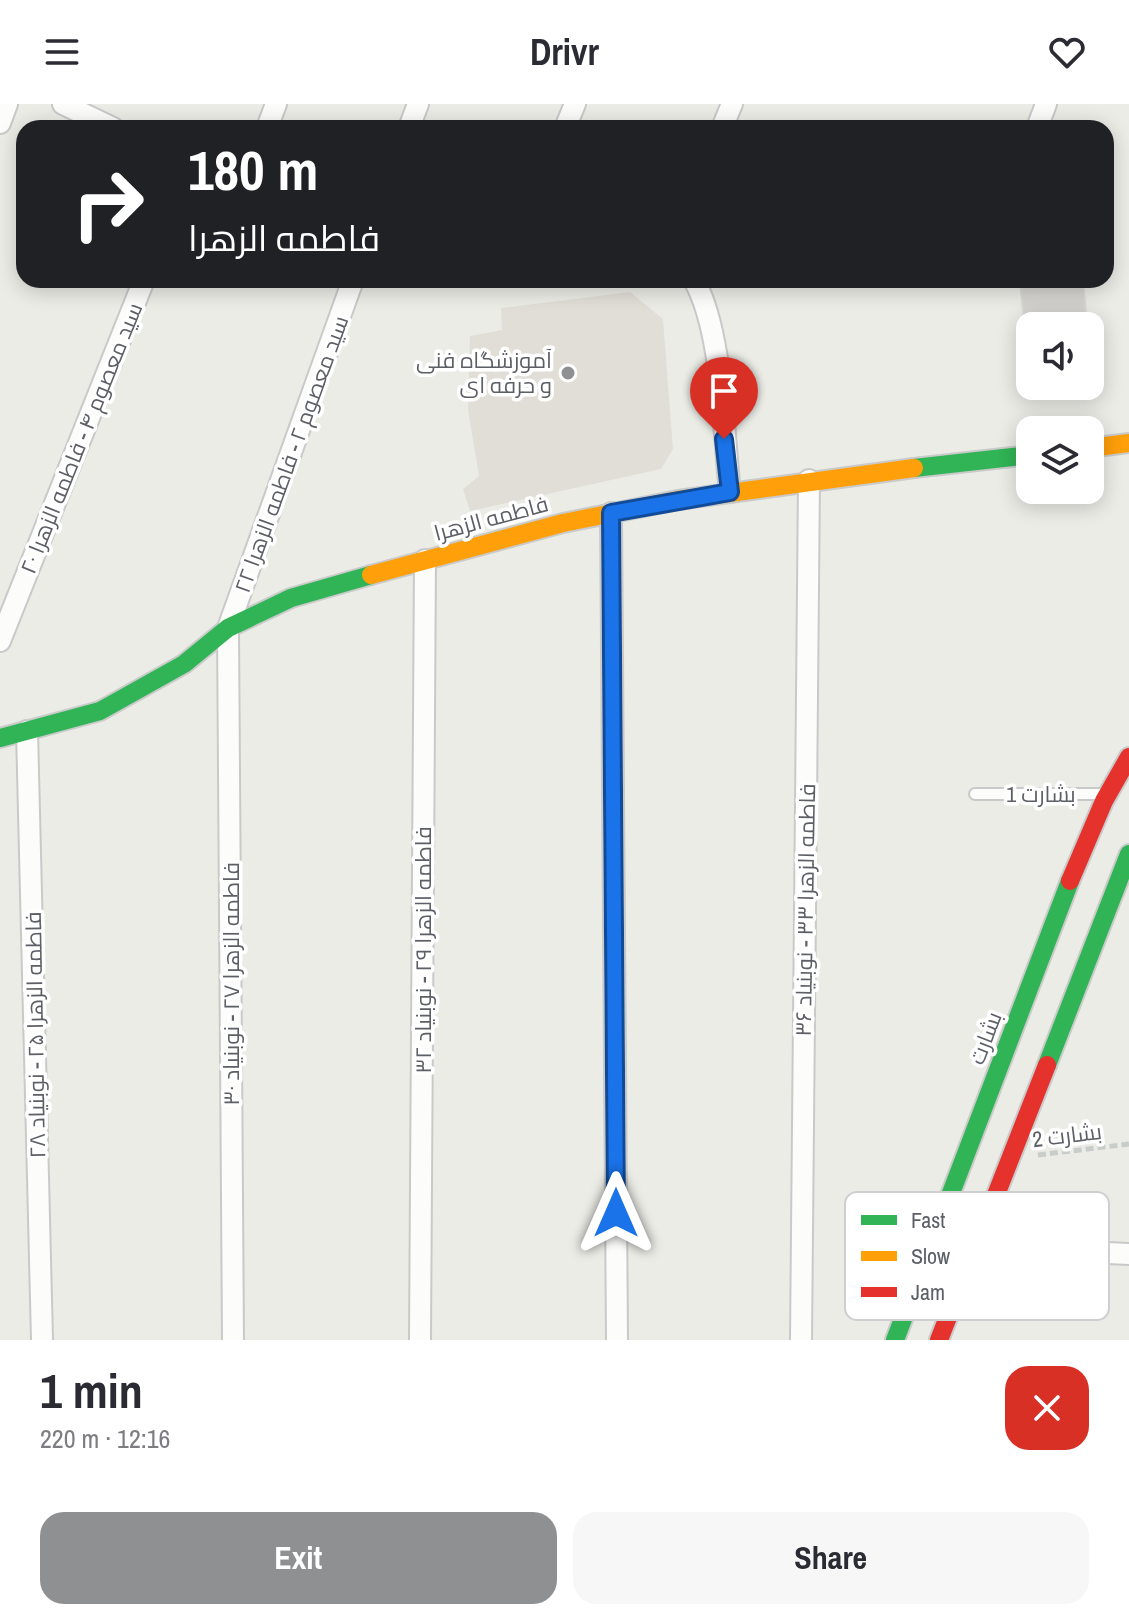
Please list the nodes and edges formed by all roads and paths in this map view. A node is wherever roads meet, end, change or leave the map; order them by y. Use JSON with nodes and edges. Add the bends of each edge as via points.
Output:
{"nodes":[{"id":1,"x":7,"y":104,"type":"edge"},
{"id":2,"x":63,"y":104,"type":"edge"},
{"id":3,"x":107,"y":118,"type":"edge"},
{"id":4,"x":0,"y":123,"type":"edge"},
{"id":5,"x":141,"y":288,"type":"edge"},
{"id":6,"x":350,"y":288,"type":"edge"},
{"id":7,"x":697,"y":288,"type":"edge"},
{"id":8,"x":1129,"y":443,"type":"edge"},
{"id":9,"x":1104,"y":446,"type":"edge"},
{"id":10,"x":1016,"y":457,"type":"edge"},
{"id":11,"x":809,"y":480,"type":"junction"},
{"id":12,"x":730,"y":492,"type":"junction"},
{"id":13,"x":611,"y":513,"type":"junction"},
{"id":14,"x":425,"y":560,"type":"junction"},
{"id":15,"x":228,"y":628,"type":"junction"},
{"id":16,"x":0,"y":641,"type":"edge"},
{"id":17,"x":27,"y":731,"type":"junction"},
{"id":18,"x":0,"y":738,"type":"edge"},
{"id":19,"x":1129,"y":757,"type":"edge"},
{"id":20,"x":975,"y":794,"type":"dead end"},
{"id":21,"x":1108,"y":794,"type":"junction"},
{"id":22,"x":1129,"y":854,"type":"edge"},
{"id":23,"x":1129,"y":1144,"type":"edge"},
{"id":24,"x":1009,"y":1159,"type":"junction"},
{"id":25,"x":952,"y":1192,"type":"edge"},
{"id":26,"x":996,"y":1192,"type":"edge"},
{"id":27,"x":1109,"y":1253,"type":"edge"},
{"id":28,"x":1129,"y":1254,"type":"edge"},
{"id":29,"x":903,"y":1320,"type":"edge"},
{"id":30,"x":947,"y":1320,"type":"edge"},
{"id":31,"x":42,"y":1340,"type":"edge"},
{"id":32,"x":233,"y":1340,"type":"edge"},
{"id":33,"x":420,"y":1340,"type":"edge"},
{"id":34,"x":617,"y":1340,"type":"edge"},
{"id":35,"x":801,"y":1340,"type":"edge"},
{"id":36,"x":895,"y":1340,"type":"edge"},
{"id":37,"x":939,"y":1340,"type":"edge"}],
"edges":[{"from":1,"to":4,"type":"street"},
{"from":2,"to":3,"type":"street"},
{"from":5,"to":16,"type":"street","name":"سید معصوم ۴ - فاطمه الزهرا ۲۰"},
{"from":6,"to":15,"type":"street","name":"سید معصوم ۲ - فاطمه الزهرا ۲۲"},
{"from":7,"to":12,"type":"street","via":[[716,359]]},
{"from":8,"to":9,"type":"street"},
{"from":10,"to":11,"type":"street","name":"فاطمه الزهرا"},
{"from":11,"to":12,"type":"street","name":"فاطمه الزهرا"},
{"from":11,"to":35,"type":"street","name":"فاطمه الزهرا ۳۳ - نوبنیاد ۳۶"},
{"from":12,"to":13,"type":"street","name":"فاطمه الزهرا"},
{"from":13,"to":14,"type":"street","name":"فاطمه الزهرا"},
{"from":13,"to":34,"type":"street"},
{"from":14,"to":15,"type":"street","name":"فاطمه الزهرا","via":[[291,598]]},
{"from":14,"to":33,"type":"street","name":"فاطمه الزهرا ۲۹ - نوبنیاد ۳۲"},
{"from":15,"to":17,"type":"street","name":"فاطمه الزهرا","via":[[142,690],[100,711]]},
{"from":15,"to":32,"type":"street","name":"فاطمه الزهرا ۲۷ - نوبنیاد ۳۰"},
{"from":17,"to":18,"type":"street","name":"فاطمه الزهرا"},
{"from":17,"to":31,"type":"street","name":"فاطمه الزهرا ۲۵ - نوبنیاد ۲۸"},
{"from":19,"to":21,"type":"street","name":"بشارت"},
{"from":20,"to":21,"type":"lane","name":"بشارت 1"},
{"from":21,"to":25,"type":"street","name":"بشارت"},
{"from":22,"to":24,"type":"street"},
{"from":23,"to":24,"type":"path","name":"بشارت 2"},
{"from":24,"to":26,"type":"street"},
{"from":27,"to":28,"type":"street"},
{"from":29,"to":36,"type":"street","name":"بشارت"},
{"from":30,"to":37,"type":"street"}]}
